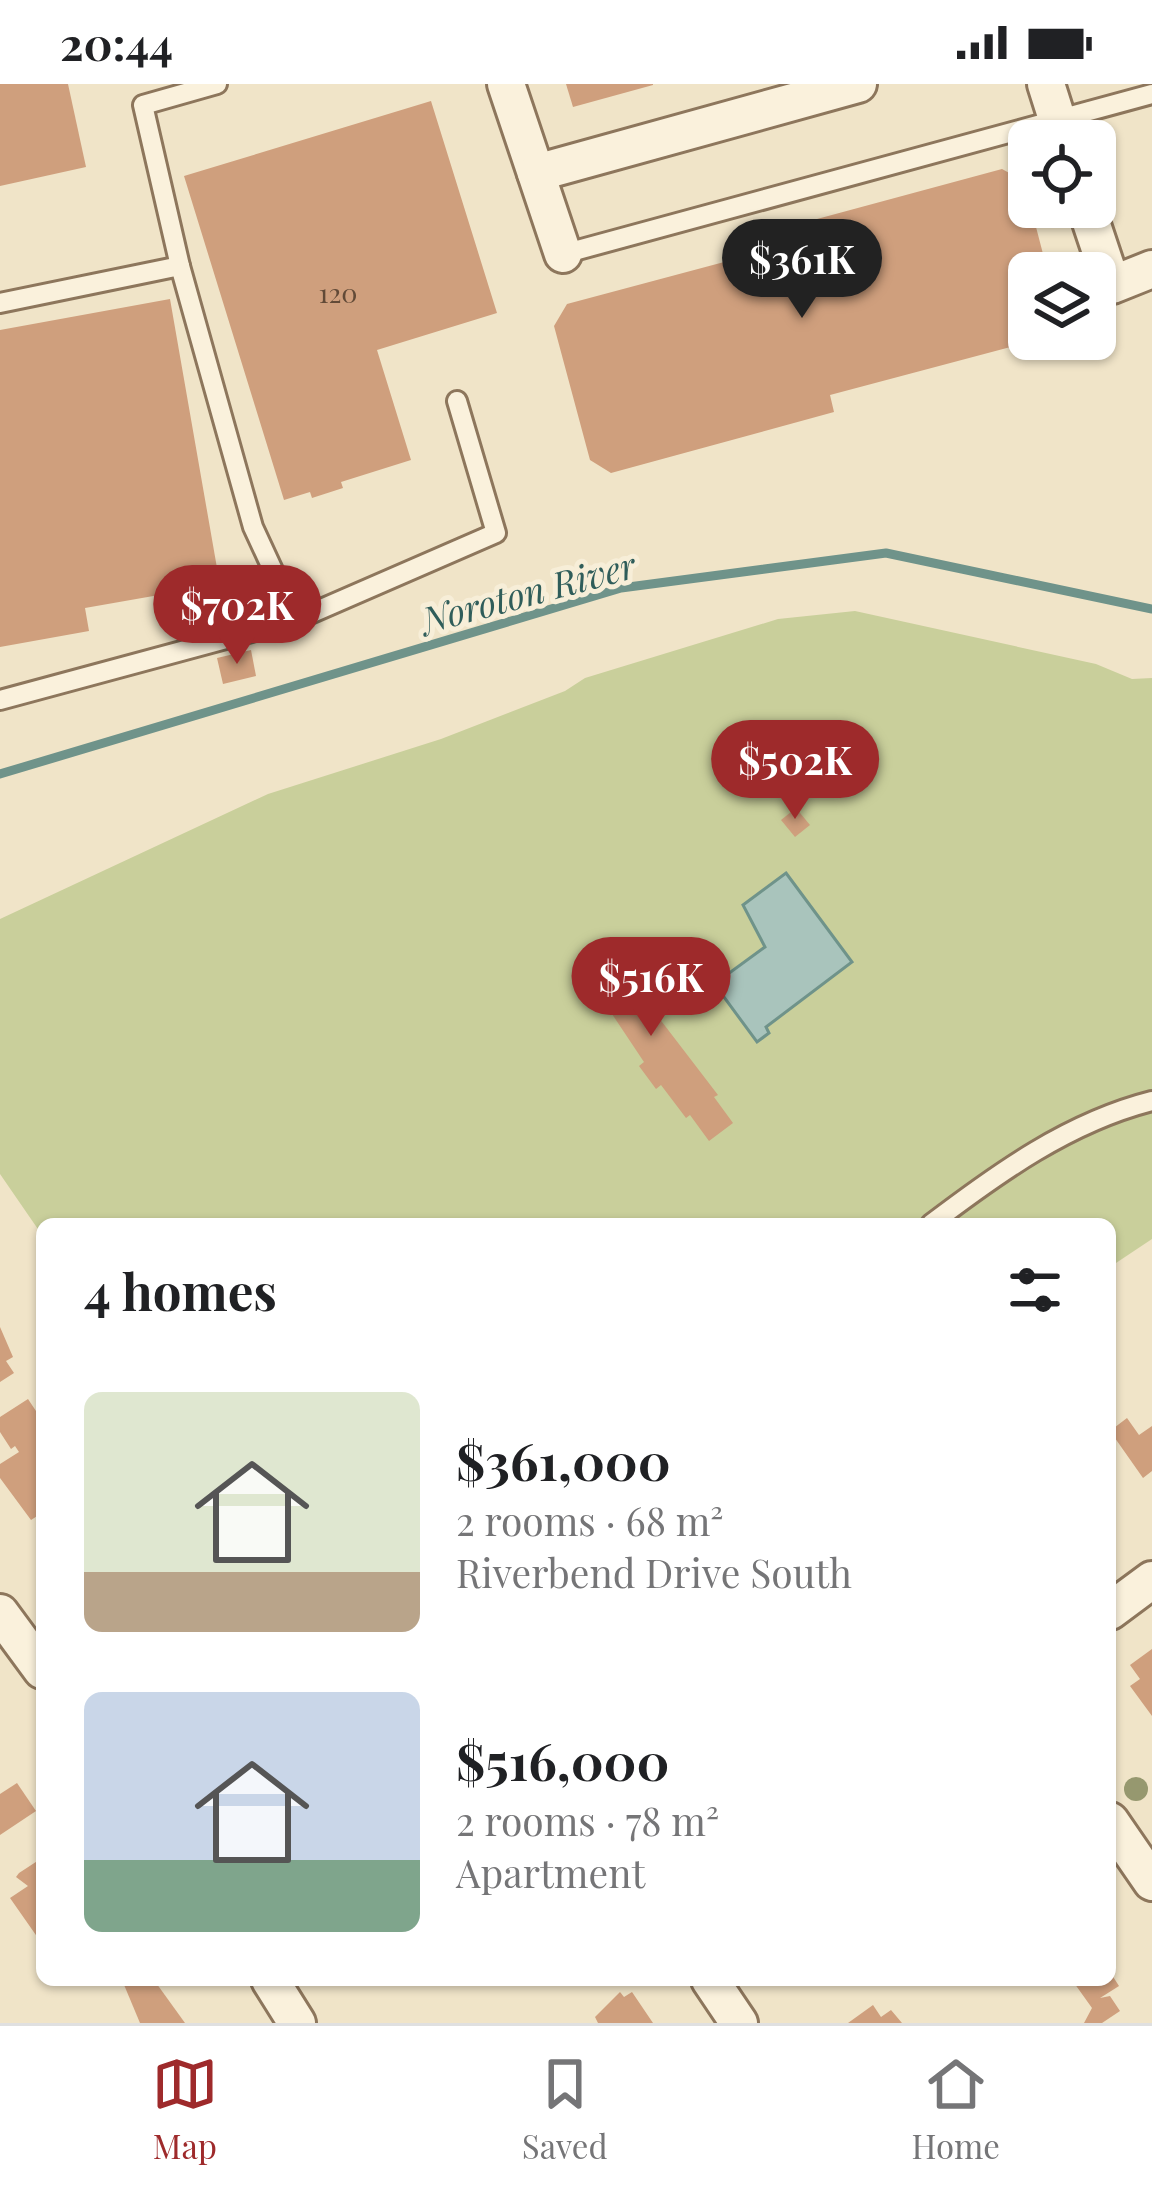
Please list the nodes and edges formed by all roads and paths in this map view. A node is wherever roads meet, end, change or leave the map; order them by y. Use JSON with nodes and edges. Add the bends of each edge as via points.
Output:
{"nodes":[{"id":1,"x":217,"y":84,"type":"edge"},
{"id":2,"x":506,"y":84,"type":"edge"},
{"id":3,"x":858,"y":84,"type":"edge"},
{"id":4,"x":1152,"y":94,"type":"edge"},
{"id":5,"x":1056,"y":114,"type":"edge"},
{"id":6,"x":536,"y":173,"type":"junction"},
{"id":7,"x":1093,"y":228,"type":"edge"},
{"id":8,"x":563,"y":254,"type":"joint"},
{"id":9,"x":180,"y":266,"type":"junction"},
{"id":10,"x":1152,"y":268,"type":"edge"},
{"id":11,"x":0,"y":303,"type":"edge"},
{"id":12,"x":457,"y":401,"type":"dead end"},
{"id":13,"x":296,"y":620,"type":"junction"},
{"id":14,"x":0,"y":700,"type":"edge"},
{"id":15,"x":1152,"y":1101,"type":"edge"},
{"id":16,"x":939,"y":1218,"type":"edge"},
{"id":17,"x":1152,"y":1580,"type":"edge"},
{"id":18,"x":1116,"y":1607,"type":"edge"},
{"id":19,"x":0,"y":1612,"type":"edge"},
{"id":20,"x":36,"y":1662,"type":"edge"},
{"id":21,"x":1116,"y":1830,"type":"edge"},
{"id":22,"x":1152,"y":1882,"type":"edge"},
{"id":23,"x":274,"y":1986,"type":"edge"},
{"id":24,"x":714,"y":1986,"type":"edge"},
{"id":25,"x":297,"y":2023,"type":"edge"},
{"id":26,"x":739,"y":2023,"type":"edge"}],
"edges":[{"from":1,"to":9,"type":"lane","via":[[143,104]]},
{"from":2,"to":6,"type":"street"},
{"from":3,"to":6,"type":"street"},
{"from":4,"to":5,"type":"lane"},
{"from":5,"to":8,"type":"lane"},
{"from":6,"to":8,"type":"street"},
{"from":7,"to":10,"type":"street","via":[[1112,285]]},
{"from":9,"to":11,"type":"lane"},
{"from":9,"to":13,"type":"lane","via":[[253,526]]},
{"from":12,"to":13,"type":"lane","via":[[496,533]]},
{"from":13,"to":14,"type":"lane"},
{"from":15,"to":16,"type":"lane","via":[[1112,1111],[1004,1168]]},
{"from":17,"to":18,"type":"street"},
{"from":19,"to":20,"type":"street"},
{"from":21,"to":22,"type":"street"},
{"from":23,"to":25,"type":"street"},
{"from":24,"to":26,"type":"street"}]}
